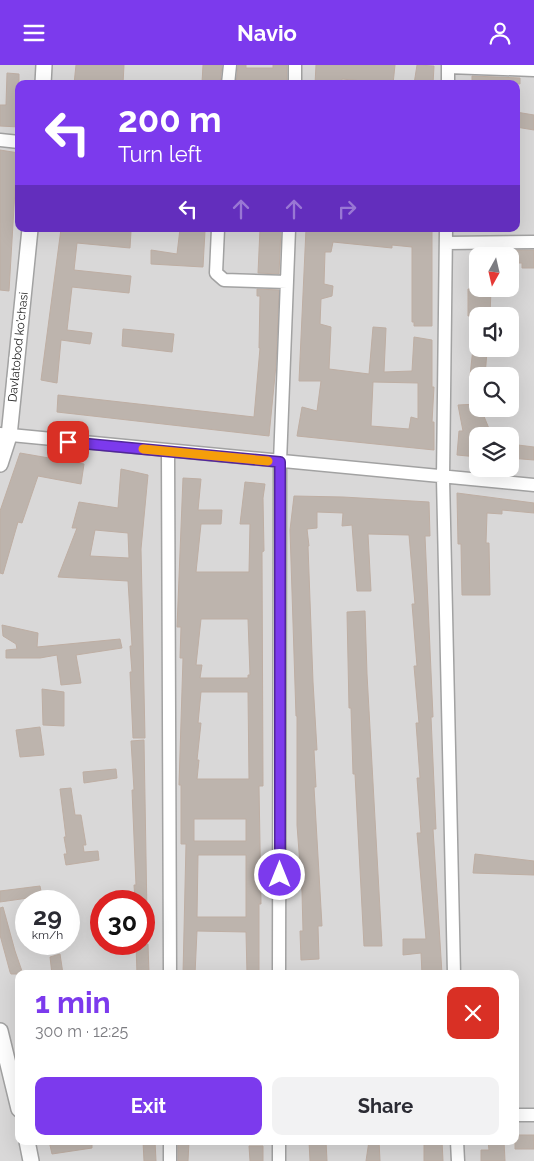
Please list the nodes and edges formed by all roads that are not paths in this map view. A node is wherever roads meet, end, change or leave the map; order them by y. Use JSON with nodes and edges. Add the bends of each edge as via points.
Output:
{"nodes":[{"id":1,"x":44,"y":65,"type":"edge"},
{"id":2,"x":230,"y":65,"type":"edge"},
{"id":3,"x":295,"y":65,"type":"edge"},
{"id":4,"x":448,"y":66,"type":"edge"},
{"id":5,"x":534,"y":70,"type":"edge"},
{"id":6,"x":43,"y":80,"type":"edge"},
{"id":7,"x":228,"y":80,"type":"edge"},
{"id":8,"x":295,"y":80,"type":"edge"},
{"id":9,"x":448,"y":80,"type":"edge"},
{"id":10,"x":0,"y":141,"type":"edge"},
{"id":11,"x":15,"y":142,"type":"edge"},
{"id":12,"x":30,"y":232,"type":"edge"},
{"id":13,"x":218,"y":232,"type":"edge"},
{"id":14,"x":289,"y":232,"type":"edge"},
{"id":15,"x":446,"y":232,"type":"edge"},
{"id":16,"x":534,"y":242,"type":"edge"},
{"id":17,"x":446,"y":243,"type":"junction"},
{"id":18,"x":287,"y":282,"type":"junction"},
{"id":19,"x":4,"y":435,"type":"edge"},
{"id":20,"x":168,"y":451,"type":"junction"},
{"id":21,"x":280,"y":462,"type":"junction"},
{"id":22,"x":0,"y":464,"type":"edge"},
{"id":23,"x":443,"y":478,"type":"junction"},
{"id":24,"x":534,"y":485,"type":"edge"},
{"id":25,"x":170,"y":970,"type":"edge"},
{"id":26,"x":279,"y":970,"type":"edge"},
{"id":27,"x":454,"y":970,"type":"edge"},
{"id":28,"x":0,"y":1031,"type":"edge"},
{"id":29,"x":15,"y":1093,"type":"edge"},
{"id":30,"x":519,"y":1115,"type":"edge"},
{"id":31,"x":534,"y":1115,"type":"edge"},
{"id":32,"x":28,"y":1145,"type":"edge"},
{"id":33,"x":170,"y":1145,"type":"edge"},
{"id":34,"x":279,"y":1145,"type":"edge"},
{"id":35,"x":457,"y":1145,"type":"edge"},
{"id":36,"x":31,"y":1161,"type":"edge"},
{"id":37,"x":170,"y":1161,"type":"edge"},
{"id":38,"x":279,"y":1161,"type":"edge"},
{"id":39,"x":458,"y":1161,"type":"edge"}],
"edges":[{"from":1,"to":6,"type":"street"},
{"from":2,"to":7,"type":"street"},
{"from":3,"to":8,"type":"street"},
{"from":4,"to":5,"type":"street"},
{"from":4,"to":9,"type":"street"},
{"from":10,"to":11,"type":"street"},
{"from":12,"to":19,"type":"street","name":"Davlatobod ko'chasi"},
{"from":13,"to":18,"type":"street","via":[[216,273],[224,280]]},
{"from":14,"to":18,"type":"street"},
{"from":15,"to":17,"type":"street"},
{"from":16,"to":17,"type":"street"},
{"from":17,"to":23,"type":"street"},
{"from":18,"to":21,"type":"street"},
{"from":19,"to":20,"type":"street"},
{"from":19,"to":22,"type":"street","name":"Davlatobod ko'chasi"},
{"from":20,"to":21,"type":"street"},
{"from":20,"to":25,"type":"street"},
{"from":21,"to":23,"type":"street"},
{"from":21,"to":26,"type":"street"},
{"from":23,"to":24,"type":"street"},
{"from":23,"to":27,"type":"street"},
{"from":28,"to":29,"type":"street"},
{"from":30,"to":31,"type":"street"},
{"from":32,"to":36,"type":"street"},
{"from":33,"to":37,"type":"street"},
{"from":34,"to":38,"type":"street"},
{"from":35,"to":39,"type":"street"}]}
